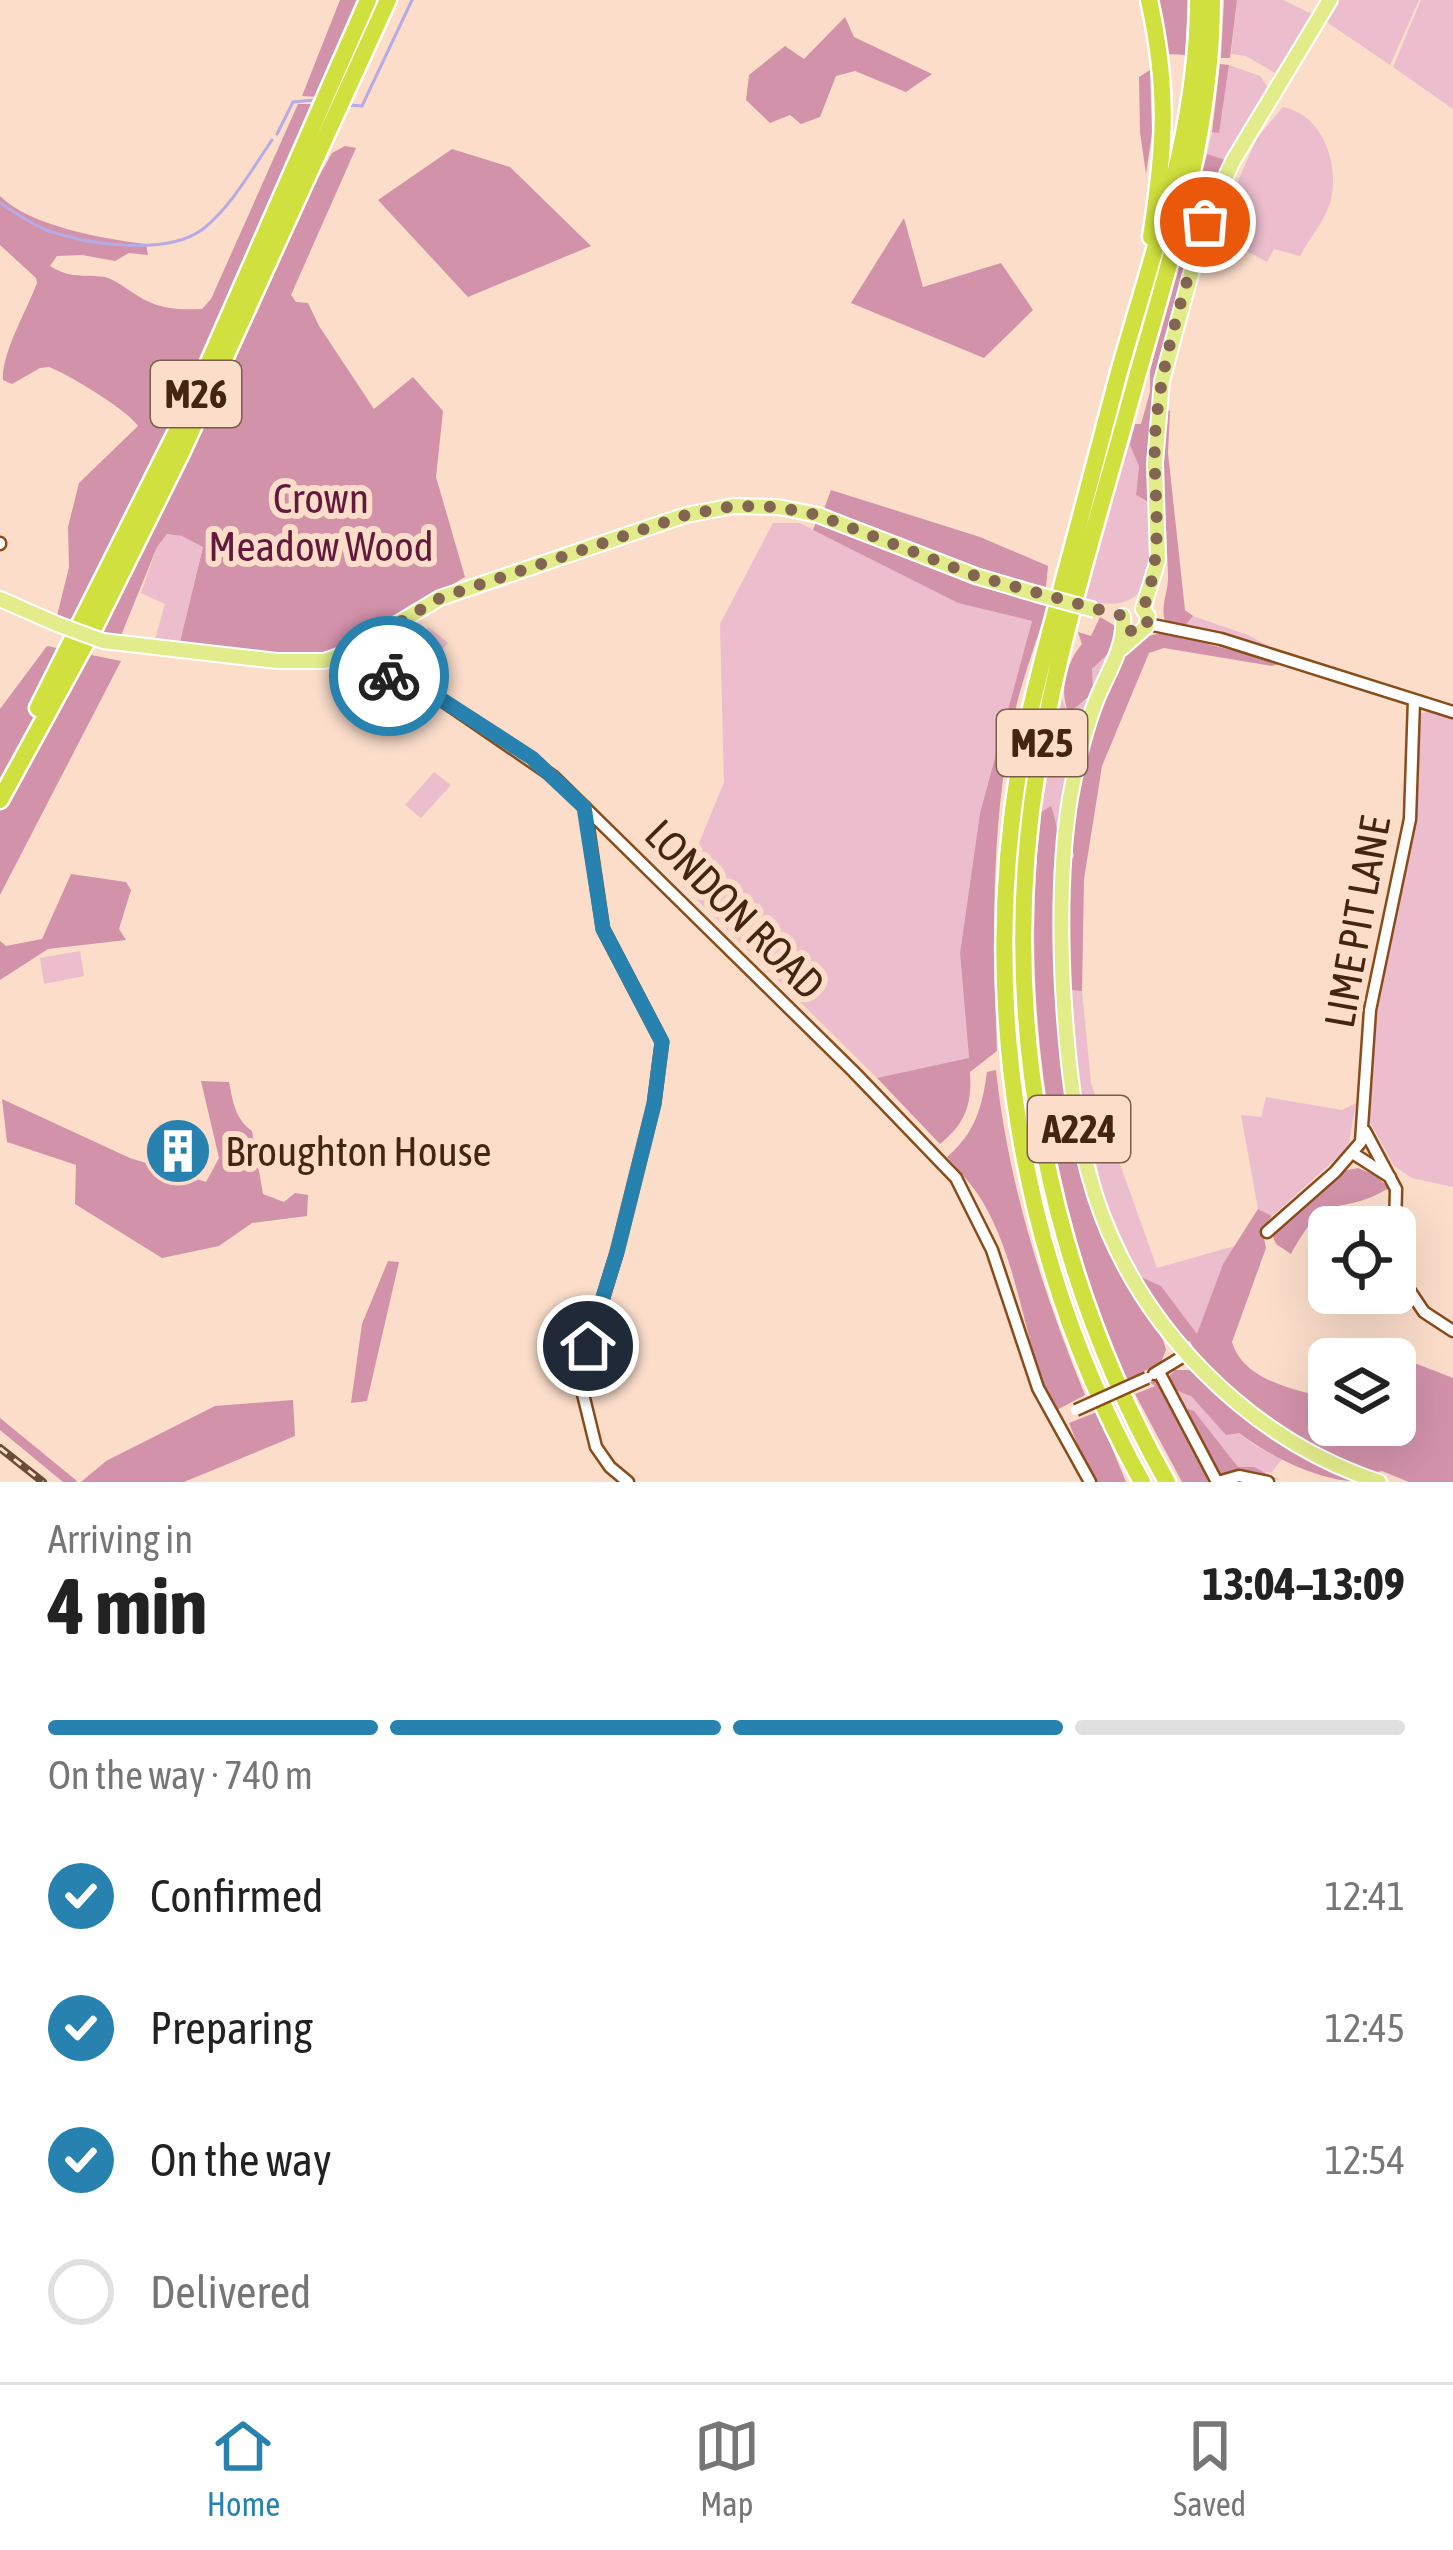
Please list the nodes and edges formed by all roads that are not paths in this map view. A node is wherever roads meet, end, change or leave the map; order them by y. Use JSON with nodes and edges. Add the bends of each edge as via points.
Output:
{"nodes":[{"id":1,"x":368,"y":0,"type":"edge"},
{"id":2,"x":388,"y":0,"type":"edge"},
{"id":3,"x":1149,"y":0,"type":"edge"},
{"id":4,"x":1198,"y":0,"type":"edge"},
{"id":5,"x":1212,"y":0,"type":"edge"},
{"id":6,"x":1330,"y":0,"type":"edge"},
{"id":7,"x":1144,"y":285,"type":"junction"},
{"id":8,"x":0,"y":599,"type":"edge"},
{"id":9,"x":1124,"y":621,"type":"junction"},
{"id":10,"x":1144,"y":621,"type":"junction"},
{"id":11,"x":350,"y":652,"type":"junction"},
{"id":12,"x":1119,"y":652,"type":"junction"},
{"id":13,"x":1414,"y":700,"type":"junction"},
{"id":14,"x":1453,"y":712,"type":"edge"},
{"id":15,"x":0,"y":777,"type":"edge"},
{"id":16,"x":0,"y":800,"type":"edge"},
{"id":17,"x":584,"y":807,"type":"junction"},
{"id":18,"x":1363,"y":1127,"type":"junction"},
{"id":19,"x":1354,"y":1154,"type":"junction"},
{"id":20,"x":1390,"y":1178,"type":"junction"},
{"id":21,"x":1396,"y":1206,"type":"edge"},
{"id":22,"x":1267,"y":1232,"type":"dead end"},
{"id":23,"x":1416,"y":1300,"type":"edge"},
{"id":24,"x":1453,"y":1331,"type":"edge"},
{"id":25,"x":1187,"y":1354,"type":"junction"},
{"id":26,"x":1153,"y":1375,"type":"junction"},
{"id":27,"x":1054,"y":1421,"type":"junction"},
{"id":28,"x":628,"y":1482,"type":"edge"},
{"id":29,"x":1090,"y":1482,"type":"edge"},
{"id":30,"x":1142,"y":1482,"type":"edge"},
{"id":31,"x":1167,"y":1482,"type":"edge"},
{"id":32,"x":1218,"y":1482,"type":"edge"},
{"id":33,"x":1268,"y":1482,"type":"edge"},
{"id":34,"x":1379,"y":1482,"type":"edge"}],
"edges":[{"from":1,"to":15,"type":"highway","number":"M26","via":[[191,403]]},
{"from":2,"to":16,"type":"highway","number":"M26","via":[[182,452]]},
{"from":3,"to":7,"type":"highway","number":"M25","via":[[1166,116]]},
{"from":4,"to":7,"type":"highway","number":"M25","via":[[1189,118]]},
{"from":5,"to":31,"type":"highway","number":"M25","via":[[1194,166],[1044,733],[1023,929],[1033,1082],[1063,1232],[1114,1377]]},
{"from":6,"to":10,"type":"main road","via":[[1205,222],[1162,381],[1158,560]]},
{"from":7,"to":30,"type":"highway","number":"M25","via":[[1022,750],[1007,859],[1004,970],[1015,1105],[1047,1256],[1086,1366]]},
{"from":8,"to":11,"type":"main road","bridge":true,"via":[[104,641],[295,662]]},
{"from":9,"to":10,"type":"main road","via":[[1129,631]]},
{"from":9,"to":10,"type":"main road","via":[[1131,608]]},
{"from":9,"to":11,"type":"main road","bridge":true,"via":[[818,515],[734,506],[440,598]]},
{"from":9,"to":12,"type":"main road","number":"A224"},
{"from":10,"to":12,"type":"main road","number":"A224"},
{"from":10,"to":13,"type":"street"},
{"from":11,"to":17,"type":"street","name":"LONDON ROAD","via":[[364,668],[430,692],[532,758]]},
{"from":12,"to":25,"type":"main road","number":"A224","via":[[1087,729],[1070,802],[1062,915],[1068,1053],[1096,1197],[1131,1275]]},
{"from":13,"to":14,"type":"street"},
{"from":13,"to":18,"type":"street","name":"LIME PIT LANE","via":[[1410,819],[1370,1010]]},
{"from":17,"to":27,"type":"street","name":"LONDON ROAD","via":[[956,1178],[981,1222]]},
{"from":17,"to":28,"type":"street","via":[[603,929],[662,1042],[654,1104],[582,1390],[596,1447]]},
{"from":18,"to":19,"type":"street","name":"LIME PIT LANE"},
{"from":18,"to":20,"type":"street"},
{"from":19,"to":20,"type":"street"},
{"from":19,"to":22,"type":"street"},
{"from":20,"to":21,"type":"street"},
{"from":23,"to":24,"type":"street"},
{"from":25,"to":26,"type":"street"},
{"from":25,"to":34,"type":"main road","number":"A224","via":[[1270,1427]]},
{"from":26,"to":27,"type":"street","bridge":true},
{"from":26,"to":32,"type":"street"},
{"from":27,"to":29,"type":"street","name":"LONDON ROAD"},
{"from":32,"to":33,"type":"street"}]}
